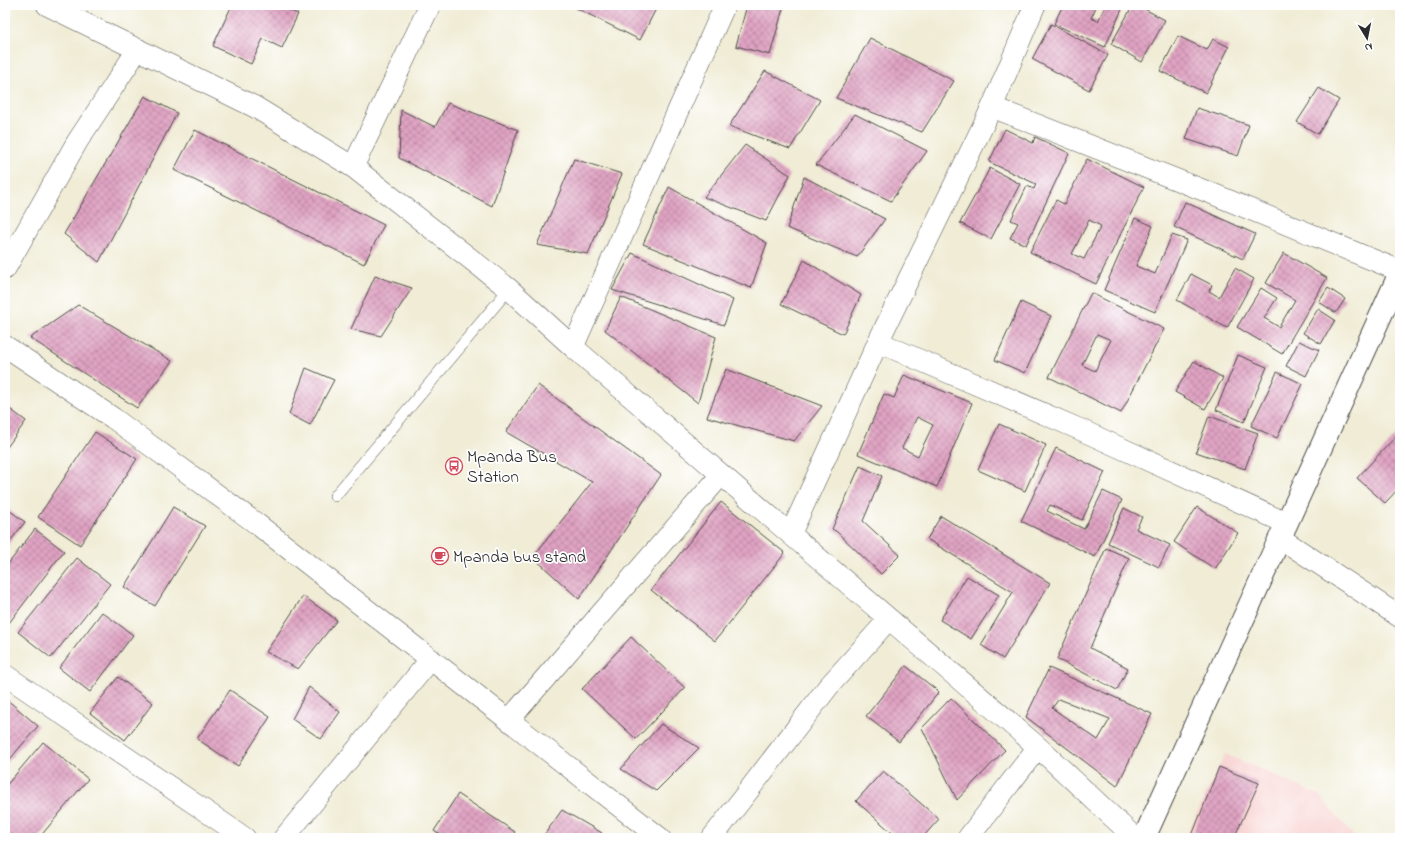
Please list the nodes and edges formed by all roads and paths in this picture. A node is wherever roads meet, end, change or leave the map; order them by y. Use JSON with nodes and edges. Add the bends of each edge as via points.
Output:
{"nodes":[{"id":1,"x":47,"y":5,"type":"edge"},
{"id":2,"x":430,"y":5,"type":"edge"},
{"id":3,"x":724,"y":5,"type":"edge"},
{"id":4,"x":1035,"y":5,"type":"edge"},
{"id":5,"x":138,"y":49,"type":"junction"},
{"id":6,"x":992,"y":108,"type":"junction"},
{"id":7,"x":353,"y":167,"type":"junction"},
{"id":8,"x":5,"y":270,"type":"edge"},
{"id":9,"x":1400,"y":272,"type":"edge"},
{"id":10,"x":509,"y":289,"type":"junction"},
{"id":11,"x":878,"y":342,"type":"junction"},
{"id":12,"x":5,"y":346,"type":"edge"},
{"id":13,"x":573,"y":347,"type":"junction"},
{"id":14,"x":721,"y":475,"type":"junction"},
{"id":15,"x":335,"y":496,"type":"dead end"},
{"id":16,"x":1283,"y":531,"type":"junction"},
{"id":17,"x":791,"y":533,"type":"junction"},
{"id":18,"x":1400,"y":617,"type":"edge"},
{"id":19,"x":889,"y":619,"type":"junction"},
{"id":20,"x":431,"y":659,"type":"junction"},
{"id":21,"x":5,"y":675,"type":"edge"},
{"id":22,"x":509,"y":720,"type":"junction"},
{"id":23,"x":1038,"y":747,"type":"junction"},
{"id":24,"x":635,"y":831,"type":"edge"},
{"id":25,"x":245,"y":838,"type":"edge"},
{"id":26,"x":284,"y":838,"type":"edge"},
{"id":27,"x":660,"y":838,"type":"edge"},
{"id":28,"x":712,"y":838,"type":"edge"},
{"id":29,"x":968,"y":838,"type":"edge"},
{"id":30,"x":1135,"y":838,"type":"edge"},
{"id":31,"x":1144,"y":838,"type":"edge"}],
"edges":[{"from":1,"to":5,"type":"street"},
{"from":2,"to":7,"type":"street"},
{"from":3,"to":13,"type":"street"},
{"from":4,"to":6,"type":"street"},
{"from":5,"to":7,"type":"street","via":[[255,107]]},
{"from":5,"to":8,"type":"street","via":[[76,142]]},
{"from":6,"to":9,"type":"street","via":[[1214,194]]},
{"from":6,"to":11,"type":"street"},
{"from":7,"to":10,"type":"street"},
{"from":9,"to":16,"type":"street"},
{"from":10,"to":13,"type":"street"},
{"from":10,"to":15,"type":"lane"},
{"from":11,"to":16,"type":"street","via":[[1079,429]]},
{"from":11,"to":17,"type":"street"},
{"from":12,"to":20,"type":"street","via":[[113,418],[257,524]]},
{"from":13,"to":14,"type":"street"},
{"from":14,"to":17,"type":"street"},
{"from":14,"to":22,"type":"street"},
{"from":16,"to":18,"type":"street"},
{"from":16,"to":31,"type":"street"},
{"from":17,"to":19,"type":"street"},
{"from":19,"to":23,"type":"street"},
{"from":19,"to":28,"type":"street","via":[[828,688]]},
{"from":20,"to":22,"type":"street"},
{"from":20,"to":26,"type":"street"},
{"from":21,"to":25,"type":"street"},
{"from":22,"to":24,"type":"street"},
{"from":23,"to":29,"type":"street"},
{"from":23,"to":30,"type":"street"},
{"from":24,"to":27,"type":"street"}]}
